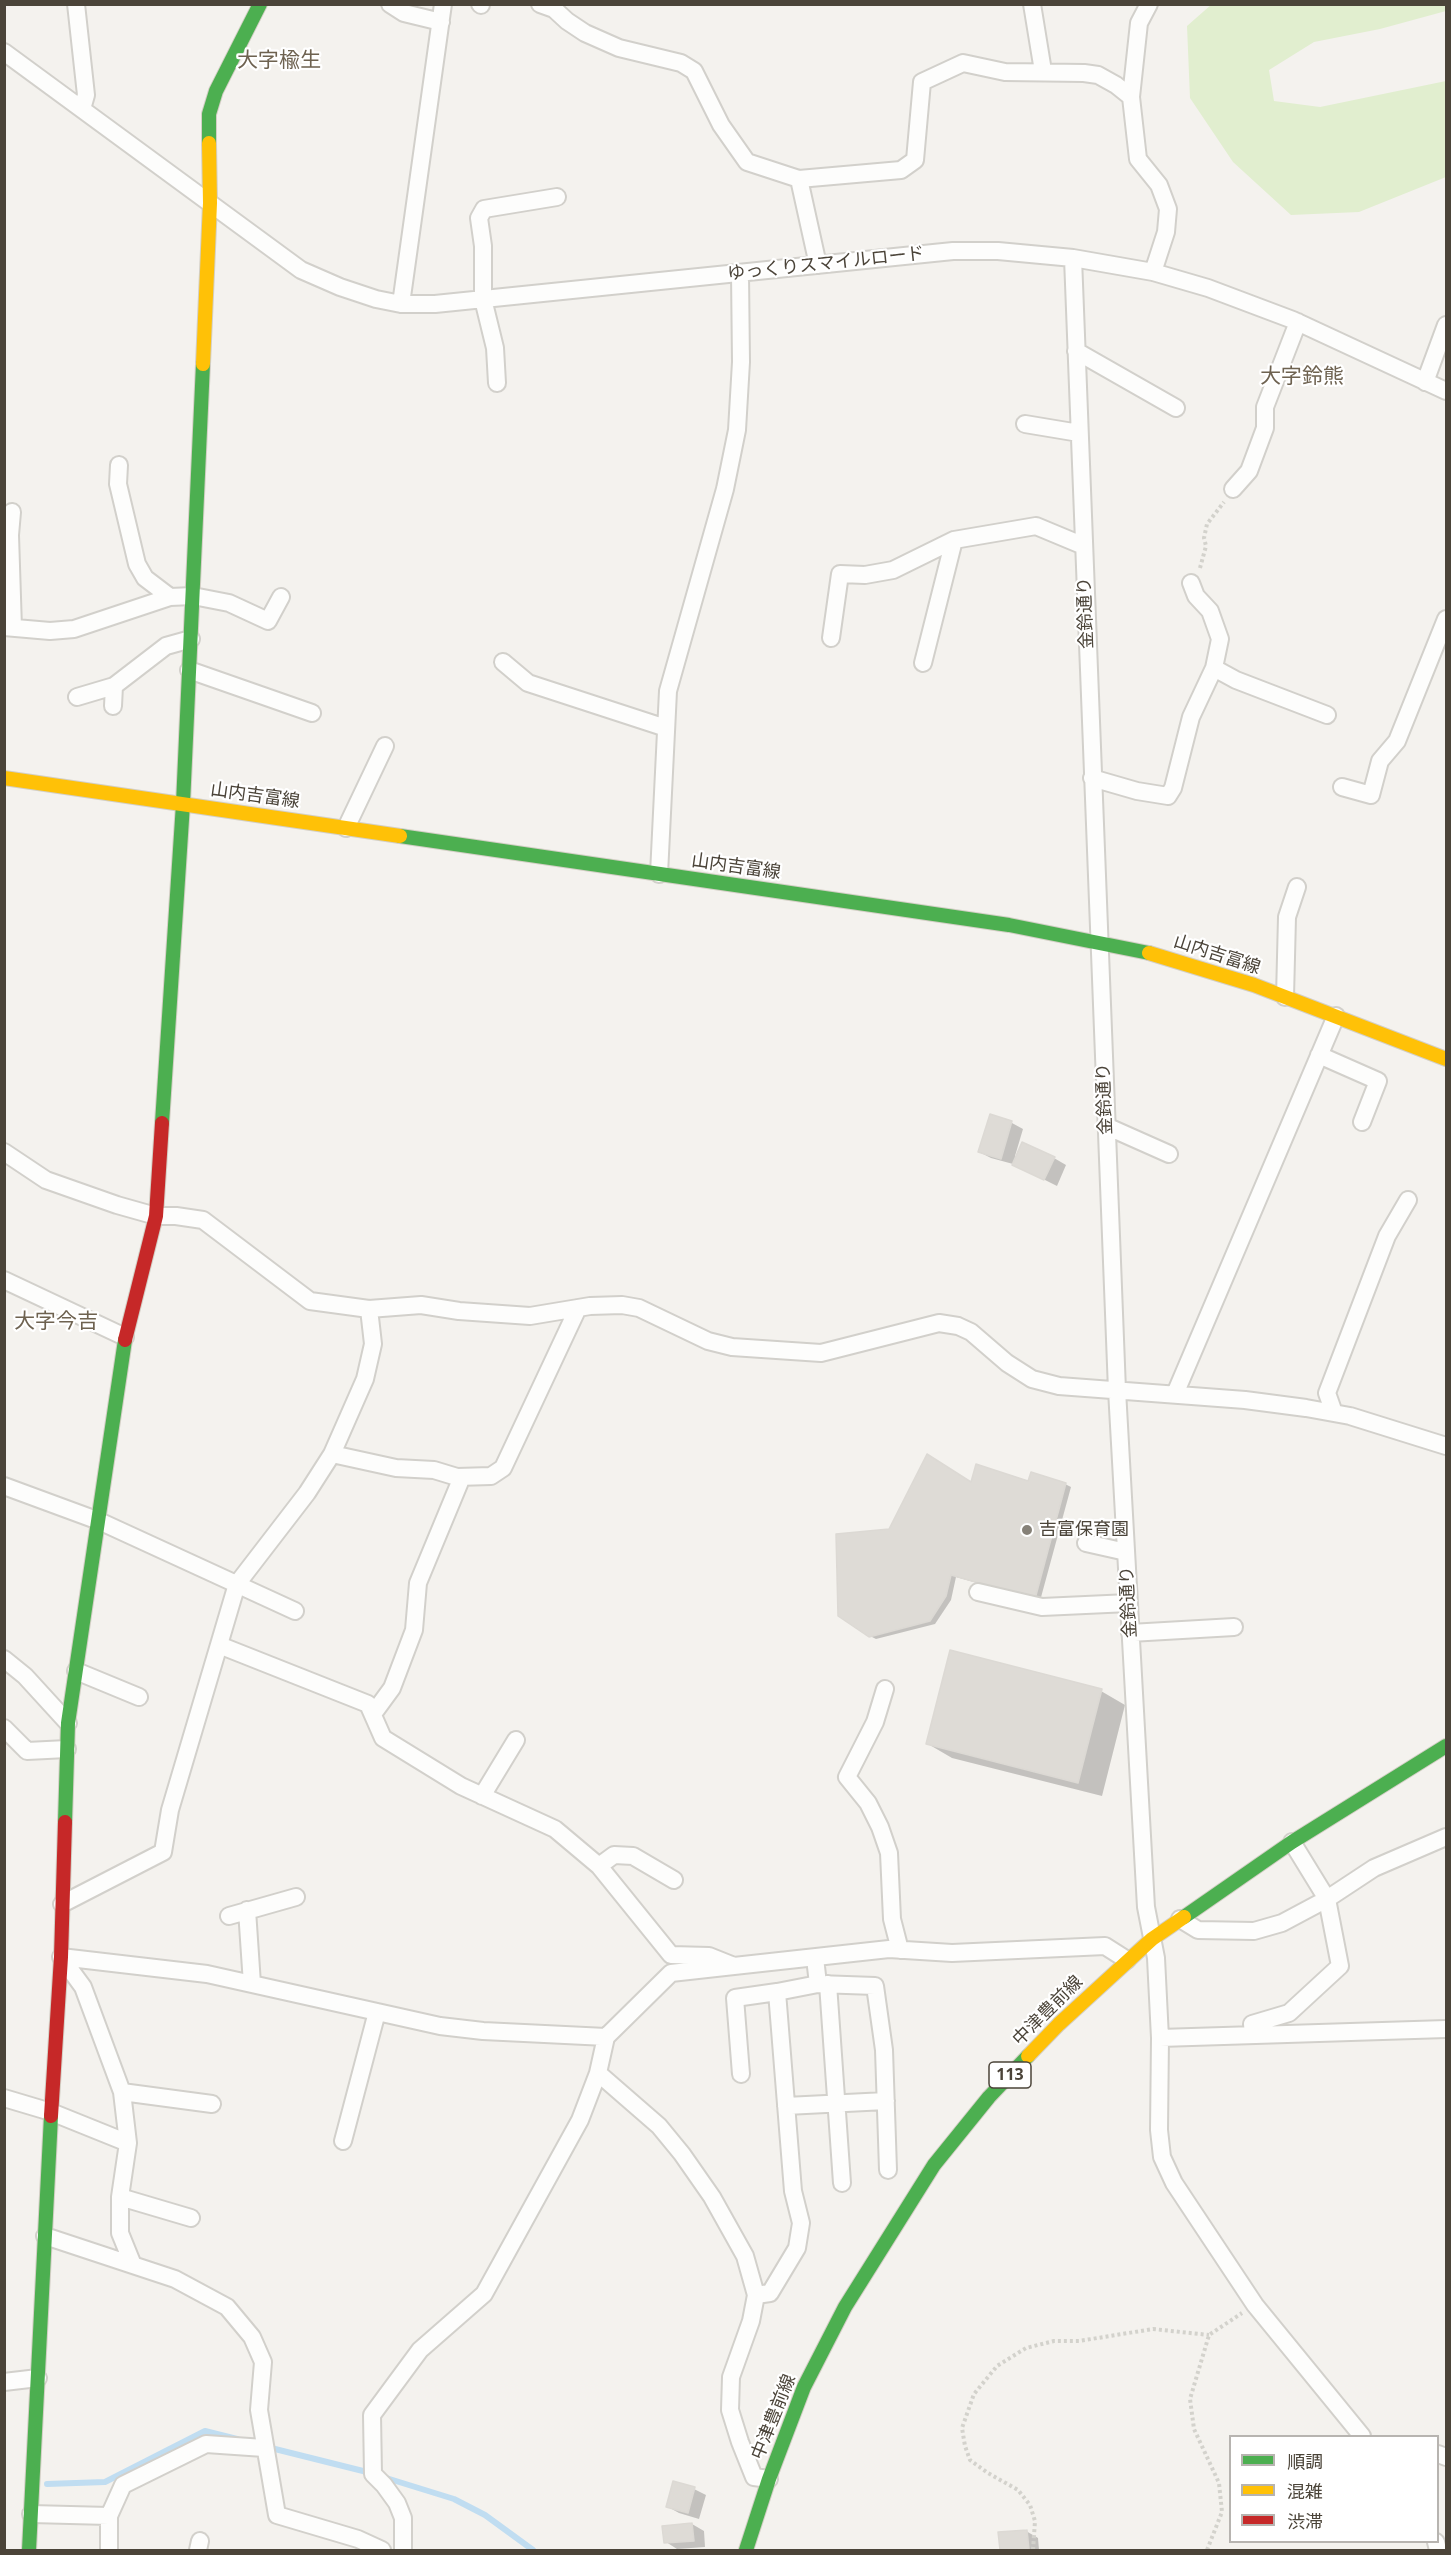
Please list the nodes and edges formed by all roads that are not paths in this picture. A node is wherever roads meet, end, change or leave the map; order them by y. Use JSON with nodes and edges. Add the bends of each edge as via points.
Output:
{"nodes":[{"id":1,"x":76,"y":4,"type":"edge"},
{"id":2,"x":260,"y":4,"type":"edge"},
{"id":3,"x":390,"y":4,"type":"edge"},
{"id":4,"x":443,"y":4,"type":"edge"},
{"id":5,"x":540,"y":4,"type":"edge"},
{"id":6,"x":1032,"y":4,"type":"edge"},
{"id":7,"x":1149,"y":4,"type":"edge"},
{"id":8,"x":441,"y":22,"type":"junction"},
{"id":9,"x":4,"y":52,"type":"edge"},
{"id":10,"x":1042,"y":71,"type":"junction"},
{"id":11,"x":1131,"y":97,"type":"junction"},
{"id":12,"x":82,"y":109,"type":"junction"},
{"id":13,"x":799,"y":179,"type":"junction"},
{"id":14,"x":557,"y":197,"type":"dead end"},
{"id":15,"x":210,"y":203,"type":"junction"},
{"id":16,"x":1072,"y":258,"type":"junction"},
{"id":17,"x":818,"y":265,"type":"junction"},
{"id":18,"x":1154,"y":272,"type":"junction"},
{"id":19,"x":740,"y":274,"type":"junction"},
{"id":20,"x":483,"y":300,"type":"junction"},
{"id":21,"x":401,"y":304,"type":"junction"},
{"id":22,"x":1298,"y":322,"type":"junction"},
{"id":23,"x":1446,"y":325,"type":"edge"},
{"id":24,"x":1076,"y":351,"type":"junction"},
{"id":25,"x":1425,"y":382,"type":"junction"},
{"id":26,"x":497,"y":383,"type":"dead end"},
{"id":27,"x":1446,"y":391,"type":"edge"},
{"id":28,"x":1176,"y":408,"type":"dead end"},
{"id":29,"x":1025,"y":424,"type":"dead end"},
{"id":30,"x":1079,"y":434,"type":"junction"},
{"id":31,"x":119,"y":465,"type":"dead end"},
{"id":32,"x":1233,"y":489,"type":"road end"},
{"id":33,"x":12,"y":512,"type":"dead end"},
{"id":34,"x":954,"y":540,"type":"junction"},
{"id":35,"x":1083,"y":546,"type":"junction"},
{"id":36,"x":1191,"y":583,"type":"road end"},
{"id":37,"x":193,"y":596,"type":"junction"},
{"id":38,"x":170,"y":597,"type":"junction"},
{"id":39,"x":280,"y":597,"type":"dead end"},
{"id":40,"x":1446,"y":620,"type":"edge"},
{"id":41,"x":9,"y":627,"type":"edge"},
{"id":42,"x":831,"y":638,"type":"dead end"},
{"id":43,"x":190,"y":639,"type":"junction"},
{"id":44,"x":503,"y":662,"type":"dead end"},
{"id":45,"x":923,"y":663,"type":"dead end"},
{"id":46,"x":1214,"y":668,"type":"junction"},
{"id":47,"x":189,"y":670,"type":"junction"},
{"id":48,"x":114,"y":686,"type":"junction"},
{"id":49,"x":77,"y":697,"type":"dead end"},
{"id":50,"x":113,"y":706,"type":"dead end"},
{"id":51,"x":312,"y":713,"type":"dead end"},
{"id":52,"x":1327,"y":715,"type":"dead end"},
{"id":53,"x":666,"y":728,"type":"junction"},
{"id":54,"x":385,"y":746,"type":"dead end"},
{"id":55,"x":4,"y":778,"type":"edge"},
{"id":56,"x":1092,"y":778,"type":"junction"},
{"id":57,"x":1342,"y":787,"type":"dead end"},
{"id":58,"x":183,"y":804,"type":"junction"},
{"id":59,"x":346,"y":828,"type":"junction"},
{"id":60,"x":659,"y":874,"type":"junction"},
{"id":61,"x":1297,"y":887,"type":"dead end"},
{"id":62,"x":1098,"y":942,"type":"junction"},
{"id":63,"x":1285,"y":997,"type":"junction"},
{"id":64,"x":1336,"y":1016,"type":"junction"},
{"id":65,"x":1319,"y":1055,"type":"junction"},
{"id":66,"x":1446,"y":1059,"type":"edge"},
{"id":67,"x":1362,"y":1122,"type":"dead end"},
{"id":68,"x":1106,"y":1126,"type":"junction"},
{"id":69,"x":4,"y":1152,"type":"edge"},
{"id":70,"x":1169,"y":1154,"type":"dead end"},
{"id":71,"x":1408,"y":1200,"type":"dead end"},
{"id":72,"x":156,"y":1216,"type":"junction"},
{"id":73,"x":4,"y":1280,"type":"edge"},
{"id":74,"x":578,"y":1308,"type":"junction"},
{"id":75,"x":369,"y":1309,"type":"junction"},
{"id":76,"x":124,"y":1337,"type":"junction"},
{"id":77,"x":1117,"y":1390,"type":"junction"},
{"id":78,"x":1175,"y":1394,"type":"junction"},
{"id":79,"x":1334,"y":1413,"type":"junction"},
{"id":80,"x":1446,"y":1446,"type":"edge"},
{"id":81,"x":332,"y":1454,"type":"junction"},
{"id":82,"x":462,"y":1477,"type":"junction"},
{"id":83,"x":4,"y":1486,"type":"edge"},
{"id":84,"x":99,"y":1521,"type":"junction"},
{"id":85,"x":1086,"y":1543,"type":"dead end"},
{"id":86,"x":1126,"y":1552,"type":"junction"},
{"id":87,"x":237,"y":1584,"type":"junction"},
{"id":88,"x":978,"y":1592,"type":"dead end"},
{"id":89,"x":1129,"y":1603,"type":"junction"},
{"id":90,"x":296,"y":1611,"type":"dead end"},
{"id":91,"x":1234,"y":1627,"type":"dead end"},
{"id":92,"x":1130,"y":1633,"type":"junction"},
{"id":93,"x":219,"y":1646,"type":"junction"},
{"id":94,"x":4,"y":1659,"type":"edge"},
{"id":95,"x":76,"y":1671,"type":"junction"},
{"id":96,"x":885,"y":1689,"type":"dead end"},
{"id":97,"x":139,"y":1697,"type":"dead end"},
{"id":98,"x":373,"y":1714,"type":"junction"},
{"id":99,"x":68,"y":1722,"type":"junction"},
{"id":100,"x":4,"y":1728,"type":"edge"},
{"id":101,"x":516,"y":1740,"type":"dead end"},
{"id":102,"x":1446,"y":1746,"type":"edge"},
{"id":103,"x":67,"y":1749,"type":"junction"},
{"id":104,"x":482,"y":1796,"type":"junction"},
{"id":105,"x":1446,"y":1837,"type":"edge"},
{"id":106,"x":1292,"y":1842,"type":"junction"},
{"id":107,"x":599,"y":1866,"type":"junction"},
{"id":108,"x":674,"y":1880,"type":"dead end"},
{"id":109,"x":296,"y":1897,"type":"dead end"},
{"id":110,"x":1327,"y":1899,"type":"junction"},
{"id":111,"x":62,"y":1904,"type":"junction"},
{"id":112,"x":247,"y":1910,"type":"junction"},
{"id":113,"x":230,"y":1916,"type":"dead end"},
{"id":114,"x":1180,"y":1919,"type":"junction"},
{"id":115,"x":1152,"y":1939,"type":"junction"},
{"id":116,"x":900,"y":1950,"type":"junction"},
{"id":117,"x":61,"y":1957,"type":"junction"},
{"id":118,"x":815,"y":1958,"type":"junction"},
{"id":119,"x":1128,"y":1960,"type":"junction"},
{"id":120,"x":734,"y":1965,"type":"junction"},
{"id":121,"x":252,"y":1984,"type":"junction"},
{"id":122,"x":823,"y":1984,"type":"junction"},
{"id":123,"x":777,"y":1992,"type":"junction"},
{"id":124,"x":377,"y":2012,"type":"junction"},
{"id":125,"x":1446,"y":2029,"type":"edge"},
{"id":126,"x":1253,"y":2035,"type":"junction"},
{"id":127,"x":606,"y":2037,"type":"junction"},
{"id":128,"x":1160,"y":2038,"type":"junction"},
{"id":129,"x":598,"y":2073,"type":"junction"},
{"id":130,"x":741,"y":2074,"type":"dead end"},
{"id":131,"x":122,"y":2092,"type":"junction"},
{"id":132,"x":4,"y":2098,"type":"edge"},
{"id":133,"x":886,"y":2101,"type":"junction"},
{"id":134,"x":836,"y":2103,"type":"junction"},
{"id":135,"x":212,"y":2104,"type":"dead end"},
{"id":136,"x":786,"y":2106,"type":"junction"},
{"id":137,"x":51,"y":2112,"type":"junction"},
{"id":138,"x":343,"y":2140,"type":"dead end"},
{"id":139,"x":128,"y":2143,"type":"junction"},
{"id":140,"x":888,"y":2170,"type":"dead end"},
{"id":141,"x":842,"y":2183,"type":"dead end"},
{"id":142,"x":120,"y":2197,"type":"junction"},
{"id":143,"x":191,"y":2218,"type":"dead end"},
{"id":144,"x":45,"y":2236,"type":"junction"},
{"id":145,"x":133,"y":2265,"type":"junction"},
{"id":146,"x":756,"y":2295,"type":"junction"},
{"id":147,"x":38,"y":2378,"type":"junction"},
{"id":148,"x":4,"y":2382,"type":"edge"},
{"id":149,"x":1361,"y":2435,"type":"edge"},
{"id":150,"x":264,"y":2448,"type":"junction"},
{"id":151,"x":769,"y":2479,"type":"junction"},
{"id":152,"x":31,"y":2514,"type":"junction"},
{"id":153,"x":109,"y":2516,"type":"junction"},
{"id":154,"x":29,"y":2550,"type":"edge"},
{"id":155,"x":109,"y":2550,"type":"edge"},
{"id":156,"x":382,"y":2550,"type":"edge"},
{"id":157,"x":403,"y":2550,"type":"edge"},
{"id":158,"x":746,"y":2550,"type":"edge"}],
"edges":[{"from":1,"to":12,"type":"street","via":[[86,95]]},
{"from":2,"to":15,"type":"street","via":[[216,91],[209,114]]},
{"from":3,"to":8,"type":"street","via":[[404,14]]},
{"from":4,"to":8,"type":"street"},
{"from":5,"to":13,"type":"street","via":[[554,9],[597,39],[681,63],[694,71],[721,125],[747,162]]},
{"from":6,"to":10,"type":"street"},
{"from":7,"to":11,"type":"street","via":[[1139,23]]},
{"from":8,"to":21,"type":"street"},
{"from":9,"to":12,"type":"street","name":"ゆっくりスマイルロード"},
{"from":10,"to":11,"type":"street","via":[[1098,75]]},
{"from":10,"to":13,"type":"street","via":[[1005,72],[963,63],[922,82],[915,160],[901,170]]},
{"from":11,"to":18,"type":"street","via":[[1138,159],[1159,185],[1168,209],[1166,232]]},
{"from":12,"to":15,"type":"street","name":"ゆっくりスマイルロード"},
{"from":13,"to":17,"type":"street"},
{"from":14,"to":20,"type":"street","via":[[484,209],[479,218]]},
{"from":15,"to":21,"type":"street","name":"ゆっくりスマイルロード","via":[[301,270],[340,288]]},
{"from":15,"to":37,"type":"street"},
{"from":16,"to":17,"type":"street","name":"ゆっくりスマイルロード","via":[[953,251]]},
{"from":16,"to":18,"type":"street","name":"ゆっくりスマイルロード"},
{"from":16,"to":24,"type":"street","name":"金鈴通り"},
{"from":17,"to":19,"type":"street","name":"ゆっくりスマイルロード"},
{"from":18,"to":22,"type":"street","name":"ゆっくりスマイルロード"},
{"from":19,"to":20,"type":"street","name":"ゆっくりスマイルロード"},
{"from":19,"to":53,"type":"street","via":[[737,430],[725,489],[668,691]]},
{"from":20,"to":21,"type":"street","name":"ゆっくりスマイルロード"},
{"from":20,"to":26,"type":"street","via":[[495,348]]},
{"from":22,"to":25,"type":"street","name":"ゆっくりスマイルロード"},
{"from":22,"to":32,"type":"street","via":[[1265,407],[1265,428],[1249,471]]},
{"from":23,"to":25,"type":"street"},
{"from":24,"to":28,"type":"street"},
{"from":24,"to":30,"type":"street","name":"金鈴通り"},
{"from":25,"to":27,"type":"street","name":"ゆっくりスマイルロード"},
{"from":29,"to":30,"type":"street"},
{"from":30,"to":35,"type":"street","name":"金鈴通り"},
{"from":31,"to":38,"type":"street","via":[[118,484],[137,564],[145,578]]},
{"from":33,"to":41,"type":"street"},
{"from":34,"to":35,"type":"street","via":[[1036,526]]},
{"from":34,"to":42,"type":"street","via":[[893,570],[865,575],[840,573]]},
{"from":34,"to":45,"type":"street"},
{"from":35,"to":56,"type":"street","name":"金鈴通り"},
{"from":36,"to":46,"type":"street","via":[[1216,624],[1220,639]]},
{"from":37,"to":38,"type":"street"},
{"from":37,"to":39,"type":"street","via":[[229,603],[267,621]]},
{"from":37,"to":43,"type":"street"},
{"from":38,"to":41,"type":"street","via":[[74,629]]},
{"from":40,"to":57,"type":"street","via":[[1397,741],[1380,761],[1371,795]]},
{"from":43,"to":47,"type":"street"},
{"from":43,"to":48,"type":"street","via":[[166,646]]},
{"from":44,"to":53,"type":"street","via":[[528,683]]},
{"from":46,"to":52,"type":"street"},
{"from":46,"to":56,"type":"street","via":[[1191,717],[1168,796]]},
{"from":47,"to":51,"type":"street"},
{"from":47,"to":58,"type":"street"},
{"from":48,"to":49,"type":"street"},
{"from":48,"to":50,"type":"street"},
{"from":53,"to":60,"type":"street"},
{"from":54,"to":59,"type":"street"},
{"from":55,"to":58,"type":"street","name":"山内吉富線"},
{"from":56,"to":62,"type":"street","name":"金鈴通り"},
{"from":58,"to":59,"type":"street","name":"山内吉富線"},
{"from":58,"to":72,"type":"street"},
{"from":59,"to":60,"type":"street","name":"山内吉富線"},
{"from":60,"to":62,"type":"street","name":"山内吉富線","via":[[1009,925]]},
{"from":61,"to":63,"type":"street","via":[[1287,917]]},
{"from":62,"to":63,"type":"street","name":"山内吉富線","via":[[1154,954]]},
{"from":62,"to":68,"type":"street","name":"金鈴通り"},
{"from":63,"to":64,"type":"street","name":"山内吉富線"},
{"from":64,"to":65,"type":"street"},
{"from":64,"to":66,"type":"street","name":"山内吉富線"},
{"from":65,"to":67,"type":"street","via":[[1378,1081]]},
{"from":65,"to":78,"type":"street"},
{"from":68,"to":70,"type":"street"},
{"from":68,"to":77,"type":"street","name":"金鈴通り"},
{"from":69,"to":72,"type":"street","via":[[46,1180]]},
{"from":71,"to":79,"type":"street","via":[[1387,1236],[1326,1393]]},
{"from":72,"to":75,"type":"street","via":[[203,1220],[310,1301]]},
{"from":72,"to":76,"type":"street"},
{"from":73,"to":76,"type":"street"},
{"from":74,"to":75,"type":"street","via":[[530,1316],[421,1305]]},
{"from":74,"to":77,"type":"street","via":[[639,1308],[708,1341],[732,1347],[820,1353],[939,1323],[971,1332],[1007,1364],[1032,1379],[1059,1386]]},
{"from":74,"to":82,"type":"street","via":[[503,1468],[491,1476]]},
{"from":75,"to":81,"type":"street","via":[[373,1344],[365,1379]]},
{"from":76,"to":84,"type":"street"},
{"from":77,"to":78,"type":"street"},
{"from":77,"to":86,"type":"street","name":"金鈴通り"},
{"from":78,"to":79,"type":"street"},
{"from":79,"to":80,"type":"street"},
{"from":81,"to":82,"type":"street"},
{"from":81,"to":87,"type":"street"},
{"from":82,"to":98,"type":"street","via":[[418,1583],[411,1640],[392,1688]]},
{"from":83,"to":84,"type":"street"},
{"from":84,"to":87,"type":"street"},
{"from":84,"to":95,"type":"street"},
{"from":85,"to":86,"type":"street"},
{"from":86,"to":89,"type":"street","name":"金鈴通り"},
{"from":87,"to":90,"type":"street"},
{"from":87,"to":93,"type":"street"},
{"from":88,"to":89,"type":"street","via":[[1042,1607]]},
{"from":89,"to":92,"type":"street","name":"金鈴通り"},
{"from":91,"to":92,"type":"street"},
{"from":92,"to":115,"type":"street","name":"金鈴通り","via":[[1146,1907]]},
{"from":93,"to":98,"type":"street","via":[[368,1704]]},
{"from":93,"to":111,"type":"street","via":[[170,1810],[163,1852]]},
{"from":94,"to":99,"type":"street"},
{"from":95,"to":97,"type":"street"},
{"from":95,"to":99,"type":"street"},
{"from":96,"to":116,"type":"street","via":[[875,1722],[847,1777],[868,1803],[889,1853],[892,1919]]},
{"from":98,"to":104,"type":"street","via":[[383,1738]]},
{"from":99,"to":103,"type":"street"},
{"from":100,"to":103,"type":"street","via":[[27,1751]]},
{"from":101,"to":104,"type":"street"},
{"from":102,"to":106,"type":"street","name":"中津豊前線","number":"113"},
{"from":103,"to":111,"type":"street"},
{"from":104,"to":107,"type":"street","via":[[555,1829]]},
{"from":105,"to":110,"type":"street","via":[[1374,1868]]},
{"from":106,"to":110,"type":"street"},
{"from":106,"to":114,"type":"street","name":"中津豊前線","number":"113"},
{"from":107,"to":108,"type":"street","via":[[614,1855],[633,1856]]},
{"from":107,"to":120,"type":"street","via":[[671,1955],[709,1956]]},
{"from":109,"to":112,"type":"street"},
{"from":110,"to":114,"type":"street","via":[[1282,1923],[1254,1931],[1198,1930]]},
{"from":110,"to":126,"type":"street","via":[[1340,1966],[1289,2013],[1252,2024]]},
{"from":111,"to":117,"type":"street"},
{"from":112,"to":113,"type":"street"},
{"from":112,"to":121,"type":"street"},
{"from":114,"to":115,"type":"street","name":"中津豊前線","number":"113"},
{"from":115,"to":119,"type":"street","name":"中津豊前線","number":"113"},
{"from":115,"to":128,"type":"street","name":"金鈴通り"},
{"from":116,"to":118,"type":"street"},
{"from":116,"to":119,"type":"street","via":[[952,1953],[1105,1946]]},
{"from":117,"to":121,"type":"street","via":[[207,1974]]},
{"from":117,"to":131,"type":"street","via":[[83,1987]]},
{"from":117,"to":137,"type":"street"},
{"from":118,"to":120,"type":"street"},
{"from":118,"to":122,"type":"street"},
{"from":119,"to":151,"type":"street","name":"中津豊前線","number":"113","via":[[989,2097],[934,2165],[845,2307],[804,2387]]},
{"from":120,"to":127,"type":"street","via":[[671,1972]]},
{"from":121,"to":124,"type":"street"},
{"from":122,"to":123,"type":"street"},
{"from":122,"to":133,"type":"street","via":[[875,1986]]},
{"from":122,"to":134,"type":"street"},
{"from":123,"to":130,"type":"street","via":[[735,1998]]},
{"from":123,"to":136,"type":"street"},
{"from":124,"to":127,"type":"street","via":[[483,2031]]},
{"from":124,"to":138,"type":"street"},
{"from":125,"to":126,"type":"street"},
{"from":126,"to":128,"type":"street"},
{"from":127,"to":129,"type":"street"},
{"from":128,"to":149,"type":"street","name":"金鈴通り","via":[[1159,2130],[1162,2157],[1174,2183],[1255,2305]]},
{"from":129,"to":146,"type":"street","via":[[659,2126],[688,2163],[745,2256]]},
{"from":129,"to":157,"type":"street","via":[[580,2120],[484,2294],[420,2350],[372,2415],[373,2474],[397,2503],[403,2518]]},
{"from":131,"to":135,"type":"street"},
{"from":131,"to":139,"type":"street"},
{"from":132,"to":137,"type":"street"},
{"from":133,"to":134,"type":"street"},
{"from":133,"to":140,"type":"street"},
{"from":134,"to":136,"type":"street"},
{"from":134,"to":141,"type":"street"},
{"from":136,"to":146,"type":"street","via":[[793,2192],[801,2223],[797,2248],[770,2293]]},
{"from":137,"to":139,"type":"street"},
{"from":137,"to":144,"type":"street"},
{"from":139,"to":142,"type":"street"},
{"from":142,"to":143,"type":"street"},
{"from":142,"to":145,"type":"street","via":[[120,2233]]},
{"from":144,"to":145,"type":"street"},
{"from":144,"to":147,"type":"street"},
{"from":145,"to":150,"type":"street","via":[[175,2279],[227,2307],[252,2337],[263,2362],[259,2410]]},
{"from":146,"to":151,"type":"street","via":[[731,2377],[730,2410],[754,2477]]},
{"from":147,"to":148,"type":"street"},
{"from":147,"to":152,"type":"street"},
{"from":150,"to":153,"type":"street","via":[[206,2444],[123,2485]]},
{"from":150,"to":156,"type":"street","via":[[277,2515]]},
{"from":151,"to":158,"type":"street","name":"中津豊前線","number":"113"},
{"from":152,"to":153,"type":"street"},
{"from":152,"to":154,"type":"street"},
{"from":153,"to":155,"type":"street"}]}
